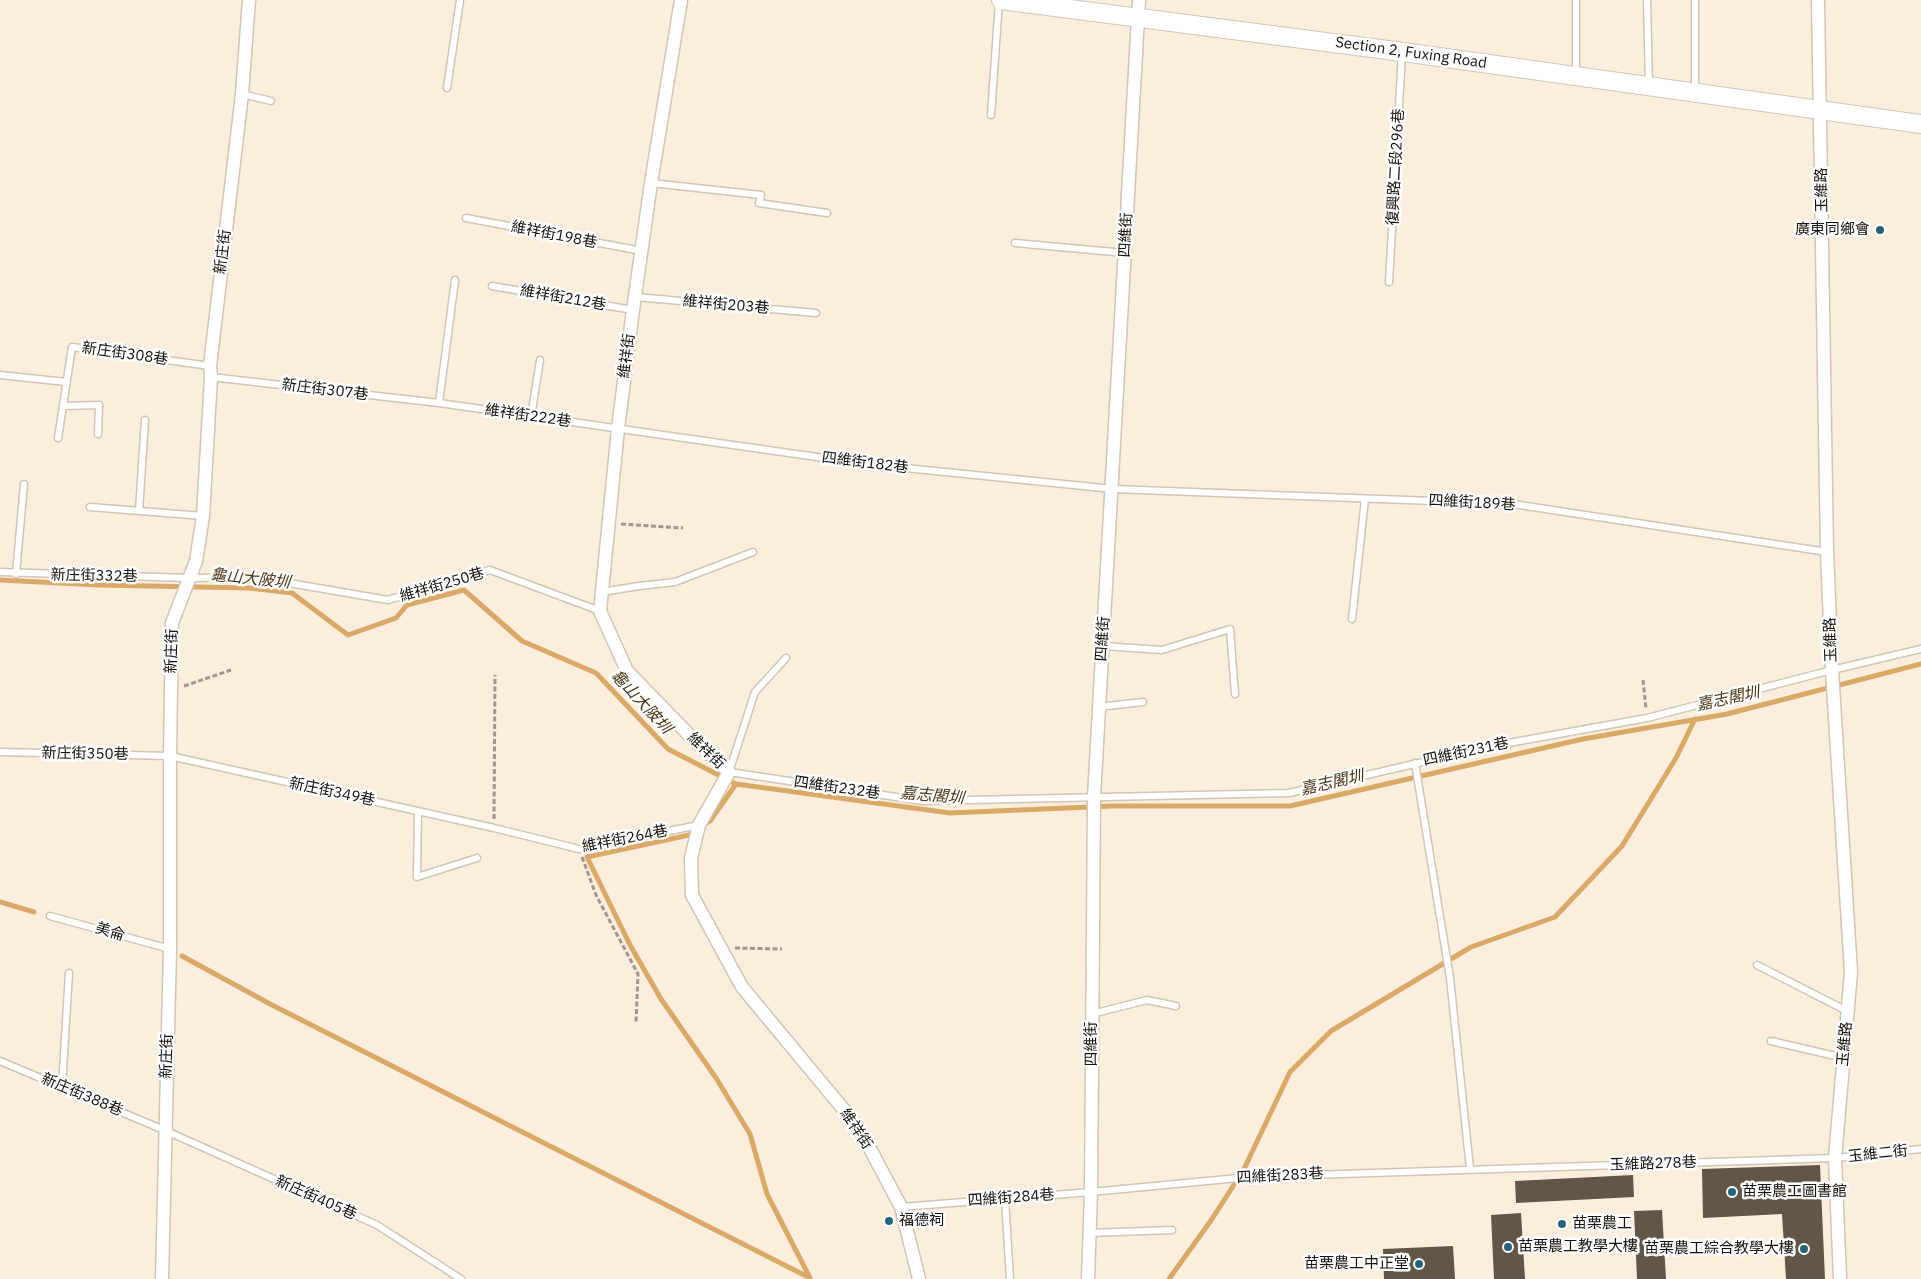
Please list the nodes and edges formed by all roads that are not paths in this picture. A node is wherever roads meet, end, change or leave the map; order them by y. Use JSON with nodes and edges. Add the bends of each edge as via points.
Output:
{"nodes":[{"id":1,"x":249,"y":0,"type":"edge"},
{"id":2,"x":460,"y":0,"type":"edge"},
{"id":3,"x":681,"y":0,"type":"edge"},
{"id":4,"x":1000,"y":0,"type":"edge"},
{"id":5,"x":1139,"y":0,"type":"edge"},
{"id":6,"x":1576,"y":0,"type":"edge"},
{"id":7,"x":1648,"y":0,"type":"edge"},
{"id":8,"x":1695,"y":0,"type":"edge"},
{"id":9,"x":1818,"y":0,"type":"edge"},
{"id":10,"x":1139,"y":18,"type":"junction"},
{"id":11,"x":1402,"y":52,"type":"junction"},
{"id":12,"x":1576,"y":76,"type":"junction"},
{"id":13,"x":1649,"y":86,"type":"junction"},
{"id":14,"x":447,"y":88,"type":"dead end"},
{"id":15,"x":1695,"y":92,"type":"junction"},
{"id":16,"x":242,"y":94,"type":"junction"},
{"id":17,"x":271,"y":100,"type":"dead end"},
{"id":18,"x":1821,"y":110,"type":"junction"},
{"id":19,"x":991,"y":115,"type":"dead end"},
{"id":20,"x":1921,"y":124,"type":"edge"},
{"id":21,"x":651,"y":183,"type":"junction"},
{"id":22,"x":827,"y":213,"type":"dead end"},
{"id":23,"x":466,"y":218,"type":"dead end"},
{"id":24,"x":1015,"y":243,"type":"dead end"},
{"id":25,"x":642,"y":252,"type":"junction"},
{"id":26,"x":1125,"y":253,"type":"junction"},
{"id":27,"x":455,"y":280,"type":"dead end"},
{"id":28,"x":1389,"y":282,"type":"dead end"},
{"id":29,"x":492,"y":286,"type":"dead end"},
{"id":30,"x":634,"y":304,"type":"junction"},
{"id":31,"x":816,"y":313,"type":"dead end"},
{"id":32,"x":540,"y":360,"type":"dead end"},
{"id":33,"x":210,"y":372,"type":"junction"},
{"id":34,"x":0,"y":376,"type":"edge"},
{"id":35,"x":66,"y":382,"type":"junction"},
{"id":36,"x":439,"y":404,"type":"junction"},
{"id":37,"x":64,"y":406,"type":"junction"},
{"id":38,"x":531,"y":417,"type":"junction"},
{"id":39,"x":145,"y":420,"type":"dead end"},
{"id":40,"x":618,"y":430,"type":"junction"},
{"id":41,"x":98,"y":434,"type":"dead end"},
{"id":42,"x":58,"y":438,"type":"dead end"},
{"id":43,"x":24,"y":484,"type":"dead end"},
{"id":44,"x":1113,"y":489,"type":"junction"},
{"id":45,"x":1365,"y":499,"type":"junction"},
{"id":46,"x":90,"y":507,"type":"dead end"},
{"id":47,"x":139,"y":511,"type":"junction"},
{"id":48,"x":203,"y":516,"type":"junction"},
{"id":49,"x":752,"y":552,"type":"dead end"},
{"id":50,"x":1828,"y":552,"type":"junction"},
{"id":51,"x":0,"y":572,"type":"edge"},
{"id":52,"x":16,"y":574,"type":"junction"},
{"id":53,"x":188,"y":578,"type":"junction"},
{"id":54,"x":602,"y":592,"type":"junction"},
{"id":55,"x":600,"y":611,"type":"junction"},
{"id":56,"x":1352,"y":619,"type":"dead end"},
{"id":57,"x":1103,"y":646,"type":"junction"},
{"id":58,"x":1921,"y":649,"type":"edge"},
{"id":59,"x":786,"y":658,"type":"dead end"},
{"id":60,"x":1832,"y":670,"type":"junction"},
{"id":61,"x":1235,"y":694,"type":"dead end"},
{"id":62,"x":1143,"y":702,"type":"dead end"},
{"id":63,"x":1098,"y":707,"type":"junction"},
{"id":64,"x":0,"y":752,"type":"edge"},
{"id":65,"x":170,"y":756,"type":"junction"},
{"id":66,"x":1415,"y":764,"type":"junction"},
{"id":67,"x":730,"y":772,"type":"junction"},
{"id":68,"x":1094,"y":797,"type":"junction"},
{"id":69,"x":418,"y":811,"type":"junction"},
{"id":70,"x":699,"y":825,"type":"junction"},
{"id":71,"x":494,"y":828,"type":"joint"},
{"id":72,"x":477,"y":858,"type":"dead end"},
{"id":73,"x":50,"y":916,"type":"dead end"},
{"id":74,"x":170,"y":949,"type":"junction"},
{"id":75,"x":1757,"y":965,"type":"dead end"},
{"id":76,"x":69,"y":973,"type":"dead end"},
{"id":77,"x":1176,"y":1006,"type":"dead end"},
{"id":78,"x":1847,"y":1010,"type":"junction"},
{"id":79,"x":1092,"y":1014,"type":"junction"},
{"id":80,"x":1771,"y":1041,"type":"dead end"},
{"id":81,"x":1844,"y":1058,"type":"junction"},
{"id":82,"x":0,"y":1060,"type":"edge"},
{"id":83,"x":62,"y":1086,"type":"junction"},
{"id":84,"x":164,"y":1130,"type":"junction"},
{"id":85,"x":1921,"y":1149,"type":"edge"},
{"id":86,"x":1836,"y":1158,"type":"junction"},
{"id":87,"x":1470,"y":1170,"type":"junction"},
{"id":88,"x":1091,"y":1192,"type":"junction"},
{"id":89,"x":1005,"y":1198,"type":"junction"},
{"id":90,"x":901,"y":1206,"type":"junction"},
{"id":91,"x":1172,"y":1230,"type":"dead end"},
{"id":92,"x":1090,"y":1234,"type":"junction"},
{"id":93,"x":162,"y":1279,"type":"edge"},
{"id":94,"x":461,"y":1279,"type":"edge"},
{"id":95,"x":919,"y":1279,"type":"edge"},
{"id":96,"x":1010,"y":1279,"type":"edge"},
{"id":97,"x":1088,"y":1279,"type":"edge"},
{"id":98,"x":1840,"y":1279,"type":"edge"}],
"edges":[{"from":1,"to":16,"type":"street","name":"新庄街"},
{"from":2,"to":14,"type":"lane"},
{"from":3,"to":21,"type":"street","name":"維祥街"},
{"from":4,"to":10,"type":"street","name":"Section 2, Fuxing Road"},
{"from":4,"to":19,"type":"lane"},
{"from":5,"to":10,"type":"street","name":"四維街"},
{"from":6,"to":12,"type":"lane"},
{"from":7,"to":13,"type":"lane"},
{"from":8,"to":15,"type":"lane"},
{"from":9,"to":18,"type":"street","name":"玉維路"},
{"from":10,"to":11,"type":"street","name":"Section 2, Fuxing Road"},
{"from":10,"to":26,"type":"street","name":"四維街"},
{"from":11,"to":12,"type":"street","name":"Section 2, Fuxing Road"},
{"from":11,"to":28,"type":"lane","name":"復興路二段296巷"},
{"from":12,"to":13,"type":"street","name":"Section 2, Fuxing Road"},
{"from":13,"to":15,"type":"street","name":"Section 2, Fuxing Road"},
{"from":15,"to":18,"type":"street","name":"Section 2, Fuxing Road"},
{"from":16,"to":17,"type":"lane"},
{"from":16,"to":33,"type":"street","name":"新庄街"},
{"from":18,"to":20,"type":"street","name":"Section 2, Fuxing Road"},
{"from":18,"to":50,"type":"street","name":"玉維路"},
{"from":21,"to":22,"type":"lane","via":[[761,195],[759,203]]},
{"from":21,"to":25,"type":"street","name":"維祥街"},
{"from":23,"to":25,"type":"lane","name":"維祥街198巷"},
{"from":24,"to":26,"type":"lane"},
{"from":25,"to":30,"type":"street","name":"維祥街"},
{"from":26,"to":44,"type":"street","name":"四維街"},
{"from":27,"to":36,"type":"lane"},
{"from":29,"to":30,"type":"lane","name":"維祥街212巷"},
{"from":30,"to":31,"type":"lane","name":"維祥街203巷"},
{"from":30,"to":40,"type":"street","name":"維祥街"},
{"from":32,"to":38,"type":"lane"},
{"from":33,"to":35,"type":"lane","name":"新庄街308巷","via":[[72,347]]},
{"from":33,"to":36,"type":"lane","name":"新庄街307巷"},
{"from":33,"to":48,"type":"street","name":"新庄街"},
{"from":34,"to":35,"type":"lane"},
{"from":35,"to":37,"type":"lane","name":"新庄街308巷"},
{"from":36,"to":38,"type":"lane","name":"維祥街222巷"},
{"from":37,"to":41,"type":"lane","via":[[99,405]]},
{"from":37,"to":42,"type":"lane","name":"新庄街308巷"},
{"from":38,"to":40,"type":"lane","name":"維祥街222巷"},
{"from":39,"to":47,"type":"lane"},
{"from":40,"to":44,"type":"lane","name":"四維街182巷","via":[[866,464]]},
{"from":40,"to":54,"type":"street","name":"維祥街"},
{"from":43,"to":52,"type":"lane"},
{"from":44,"to":45,"type":"lane","name":"四維街189巷"},
{"from":44,"to":57,"type":"street","name":"四維街"},
{"from":45,"to":50,"type":"lane","name":"四維街189巷","via":[[1513,504]]},
{"from":45,"to":56,"type":"lane"},
{"from":46,"to":47,"type":"lane"},
{"from":47,"to":48,"type":"lane"},
{"from":48,"to":53,"type":"street","name":"新庄街","via":[[196,561]]},
{"from":49,"to":54,"type":"lane","via":[[675,582]]},
{"from":50,"to":60,"type":"street","name":"玉維路"},
{"from":51,"to":52,"type":"lane","name":"新庄街332巷"},
{"from":52,"to":53,"type":"lane","name":"新庄街332巷"},
{"from":53,"to":55,"type":"lane","name":"維祥街250巷","via":[[254,577],[388,600],[490,570]]},
{"from":53,"to":65,"type":"street","name":"新庄街","via":[[172,623]]},
{"from":54,"to":55,"type":"street","name":"維祥街"},
{"from":55,"to":67,"type":"street","name":"維祥街","via":[[628,671],[698,744]]},
{"from":57,"to":61,"type":"lane","via":[[1162,650],[1230,629]]},
{"from":57,"to":63,"type":"street","name":"四維街"},
{"from":58,"to":60,"type":"lane","name":"四維街231巷"},
{"from":59,"to":67,"type":"lane","via":[[755,692]]},
{"from":60,"to":66,"type":"lane","name":"四維街231巷","via":[[1647,718],[1492,746]]},
{"from":60,"to":78,"type":"street","name":"玉維路","via":[[1850,972]]},
{"from":62,"to":63,"type":"lane"},
{"from":63,"to":68,"type":"street","name":"四維街"},
{"from":64,"to":65,"type":"lane","name":"新庄街350巷"},
{"from":65,"to":69,"type":"lane","name":"新庄街349巷"},
{"from":65,"to":74,"type":"street","name":"新庄街"},
{"from":66,"to":68,"type":"lane","name":"四維街231巷","via":[[1289,793]]},
{"from":66,"to":87,"type":"lane","via":[[1450,978]]},
{"from":67,"to":68,"type":"lane","name":"四維街232巷","via":[[923,801]]},
{"from":67,"to":70,"type":"street","name":"維祥街"},
{"from":68,"to":79,"type":"street","name":"四維街"},
{"from":69,"to":71,"type":"lane","name":"新庄街349巷"},
{"from":69,"to":72,"type":"lane","via":[[416,877]]},
{"from":70,"to":71,"type":"lane","name":"維祥街264巷","via":[[579,850]]},
{"from":70,"to":90,"type":"street","name":"維祥街","via":[[692,858],[692,895],[720,948],[742,987],[859,1128]]},
{"from":73,"to":74,"type":"lane","name":"美侖"},
{"from":74,"to":84,"type":"street","name":"新庄街"},
{"from":75,"to":78,"type":"lane"},
{"from":76,"to":83,"type":"lane"},
{"from":77,"to":79,"type":"lane","via":[[1147,1000]]},
{"from":78,"to":81,"type":"street","name":"玉維路"},
{"from":79,"to":88,"type":"street","name":"四維街"},
{"from":80,"to":81,"type":"lane"},
{"from":81,"to":86,"type":"street","name":"玉維路"},
{"from":82,"to":83,"type":"lane","name":"新庄街388巷"},
{"from":83,"to":84,"type":"lane","name":"新庄街388巷"},
{"from":84,"to":93,"type":"street","name":"新庄街"},
{"from":84,"to":94,"type":"lane","name":"新庄街405巷","via":[[377,1225]]},
{"from":85,"to":86,"type":"lane","name":"玉維二街"},
{"from":86,"to":87,"type":"lane","name":"玉維路278巷"},
{"from":86,"to":98,"type":"street","name":"玉維路"},
{"from":87,"to":88,"type":"lane","name":"四維街283巷","via":[[1248,1176]]},
{"from":88,"to":89,"type":"lane","name":"四維街284巷"},
{"from":88,"to":92,"type":"street","name":"四維街"},
{"from":89,"to":90,"type":"lane","name":"四維街284巷"},
{"from":89,"to":96,"type":"lane"},
{"from":90,"to":95,"type":"street","name":"維祥街"},
{"from":91,"to":92,"type":"lane"},
{"from":92,"to":97,"type":"street","name":"四維街"}]}
